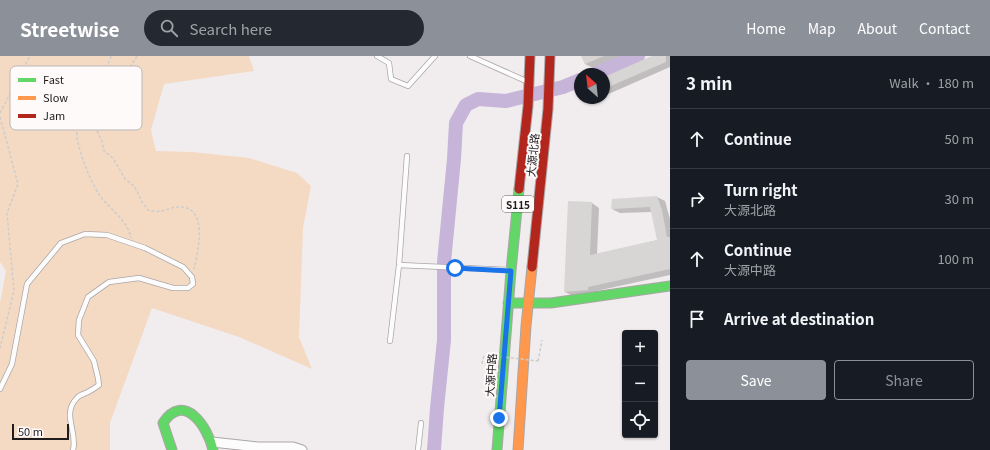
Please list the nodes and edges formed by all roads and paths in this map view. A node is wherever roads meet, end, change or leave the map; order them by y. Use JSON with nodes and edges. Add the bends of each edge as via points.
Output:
{"nodes":[{"id":1,"x":30,"y":56,"type":"edge"},
{"id":2,"x":110,"y":56,"type":"edge"},
{"id":3,"x":137,"y":56,"type":"edge"},
{"id":4,"x":377,"y":56,"type":"edge"},
{"id":5,"x":435,"y":56,"type":"edge"},
{"id":6,"x":470,"y":56,"type":"edge"},
{"id":7,"x":530,"y":56,"type":"edge"},
{"id":8,"x":550,"y":56,"type":"edge"},
{"id":9,"x":25,"y":66,"type":"edge"},
{"id":10,"x":106,"y":66,"type":"edge"},
{"id":11,"x":131,"y":66,"type":"edge"},
{"id":12,"x":530,"y":85,"type":"junction"},
{"id":13,"x":10,"y":94,"type":"edge"},
{"id":14,"x":0,"y":113,"type":"edge"},
{"id":15,"x":0,"y":117,"type":"edge"},
{"id":16,"x":77,"y":130,"type":"edge"},
{"id":17,"x":97,"y":130,"type":"edge"},
{"id":18,"x":407,"y":156,"type":"dead end"},
{"id":19,"x":132,"y":244,"type":"junction"},
{"id":20,"x":399,"y":265,"type":"junction"},
{"id":21,"x":511,"y":271,"type":"junction"},
{"id":22,"x":192,"y":277,"type":"junction"},
{"id":23,"x":520,"y":286,"type":"junction"},
{"id":24,"x":670,"y":286,"type":"edge"},
{"id":25,"x":508,"y":303,"type":"junction"},
{"id":26,"x":529,"y":304,"type":"junction"},
{"id":27,"x":516,"y":325,"type":"junction"},
{"id":28,"x":542,"y":340,"type":"dead end"},
{"id":29,"x":390,"y":341,"type":"dead end"},
{"id":30,"x":0,"y":348,"type":"edge"},
{"id":31,"x":484,"y":356,"type":"dead end"},
{"id":32,"x":0,"y":389,"type":"edge"},
{"id":33,"x":421,"y":423,"type":"dead end"},
{"id":34,"x":212,"y":446,"type":"edge"},
{"id":35,"x":73,"y":450,"type":"edge"},
{"id":36,"x":172,"y":450,"type":"edge"},
{"id":37,"x":302,"y":450,"type":"edge"},
{"id":38,"x":418,"y":450,"type":"edge"},
{"id":39,"x":497,"y":450,"type":"edge"},
{"id":40,"x":518,"y":450,"type":"edge"}],
"edges":[{"from":1,"to":9,"type":"path"},
{"from":2,"to":10,"type":"path"},
{"from":3,"to":11,"type":"path"},
{"from":4,"to":5,"type":"lane","via":[[389,64],[391,79],[408,86]]},
{"from":6,"to":12,"type":"lane"},
{"from":7,"to":12,"type":"main road","name":"大源北路","number":"S115"},
{"from":8,"to":23,"type":"main road","name":"大源北路","number":"S115","via":[[548,109]]},
{"from":12,"to":21,"type":"main road","name":"大源北路","number":"S115"},
{"from":13,"to":14,"type":"path"},
{"from":15,"to":30,"type":"path","via":[[18,184],[7,213],[14,291]]},
{"from":16,"to":19,"type":"path","via":[[91,181],[130,230]]},
{"from":17,"to":22,"type":"path","via":[[104,151],[113,158],[125,179],[135,187],[148,210],[160,211],[179,207],[191,210],[198,219],[199,238]]},
{"from":18,"to":20,"type":"lane"},
{"from":19,"to":22,"type":"lane","via":[[183,267]]},
{"from":19,"to":32,"type":"lane","via":[[107,235],[85,234],[61,243],[28,284],[12,364]]},
{"from":20,"to":21,"type":"lane"},
{"from":20,"to":29,"type":"lane"},
{"from":21,"to":23,"type":"main road","name":"大源北路","number":"S115"},
{"from":22,"to":35,"type":"lane","via":[[193,284],[188,288],[173,288],[139,278],[109,282],[88,297],[79,320],[78,336],[94,361],[99,385],[77,397],[71,407],[70,422],[75,444]]},
{"from":23,"to":25,"type":"main road","name":"大源北路","number":"S115"},
{"from":23,"to":26,"type":"main road","name":"大源北路","number":"S115"},
{"from":24,"to":26,"type":"main road","via":[[564,302]]},
{"from":25,"to":26,"type":"main road"},
{"from":25,"to":27,"type":"main road","name":"大源中路","number":"S115"},
{"from":26,"to":27,"type":"main road","name":"大源中路","number":"S115"},
{"from":27,"to":39,"type":"main road","name":"大源中路","number":"S115"},
{"from":27,"to":40,"type":"main road","name":"大源中路","number":"S115"},
{"from":28,"to":31,"type":"path","bridge":true,"via":[[538,361],[486,355],[487,363],[482,363]]},
{"from":33,"to":38,"type":"lane"},
{"from":34,"to":36,"type":"main road","via":[[203,425],[191,414],[180,410],[170,414],[163,423]]},
{"from":34,"to":37,"type":"street","via":[[274,446]]}]}
